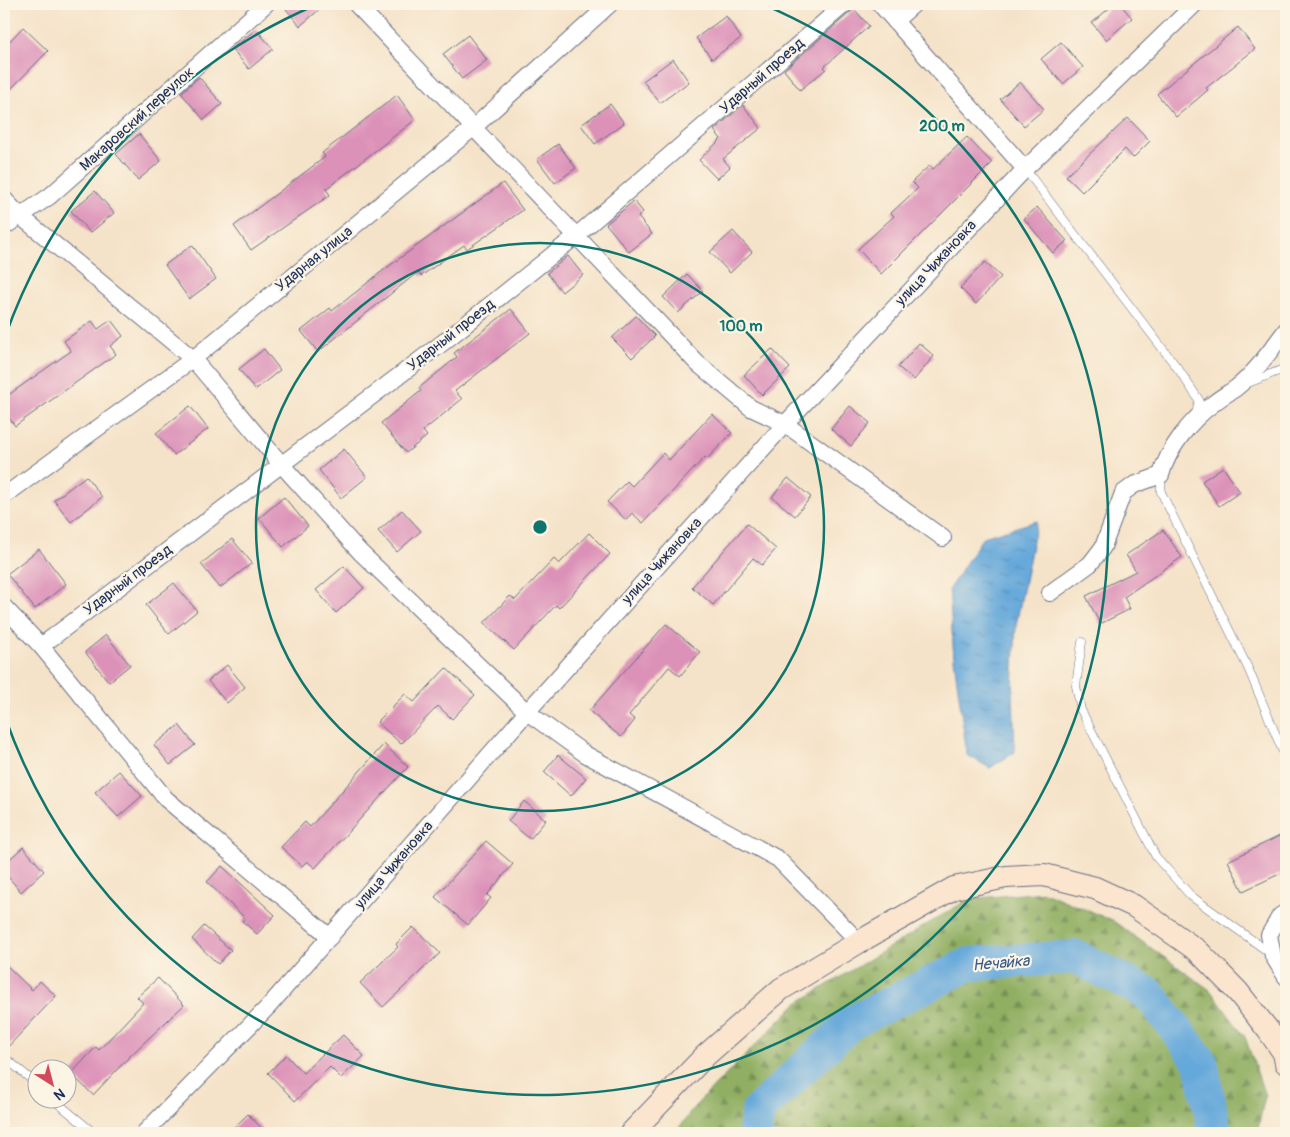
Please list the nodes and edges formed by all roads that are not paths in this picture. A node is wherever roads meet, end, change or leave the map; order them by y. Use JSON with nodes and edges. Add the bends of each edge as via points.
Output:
{"nodes":[{"id":1,"x":266,"y":4,"type":"edge"},
{"id":2,"x":356,"y":4,"type":"edge"},
{"id":3,"x":610,"y":4,"type":"edge"},
{"id":4,"x":845,"y":4,"type":"edge"},
{"id":5,"x":880,"y":4,"type":"edge"},
{"id":6,"x":914,"y":4,"type":"edge"},
{"id":7,"x":1195,"y":4,"type":"edge"},
{"id":8,"x":895,"y":21,"type":"junction"},
{"id":9,"x":473,"y":128,"type":"junction"},
{"id":10,"x":1024,"y":168,"type":"junction"},
{"id":11,"x":4,"y":199,"type":"edge"},
{"id":12,"x":19,"y":216,"type":"junction"},
{"id":13,"x":4,"y":227,"type":"edge"},
{"id":14,"x":576,"y":236,"type":"junction"},
{"id":15,"x":1286,"y":330,"type":"edge"},
{"id":16,"x":192,"y":360,"type":"junction"},
{"id":17,"x":1286,"y":368,"type":"edge"},
{"id":18,"x":1237,"y":388,"type":"junction"},
{"id":19,"x":1196,"y":419,"type":"junction"},
{"id":20,"x":785,"y":424,"type":"junction"},
{"id":21,"x":281,"y":464,"type":"junction"},
{"id":22,"x":1161,"y":475,"type":"junction"},
{"id":23,"x":4,"y":496,"type":"edge"},
{"id":24,"x":943,"y":538,"type":"dead end"},
{"id":25,"x":1050,"y":593,"type":"dead end"},
{"id":26,"x":4,"y":607,"type":"edge"},
{"id":27,"x":1082,"y":642,"type":"dead end"},
{"id":28,"x":41,"y":646,"type":"junction"},
{"id":29,"x":527,"y":712,"type":"junction"},
{"id":30,"x":1286,"y":759,"type":"edge"},
{"id":31,"x":1286,"y":912,"type":"edge"},
{"id":32,"x":330,"y":937,"type":"junction"},
{"id":33,"x":859,"y":942,"type":"junction"},
{"id":34,"x":1273,"y":956,"type":"junction"},
{"id":35,"x":1286,"y":977,"type":"edge"},
{"id":36,"x":4,"y":1057,"type":"edge"},
{"id":37,"x":1286,"y":1063,"type":"edge"},
{"id":38,"x":28,"y":1077,"type":"edge"},
{"id":39,"x":66,"y":1110,"type":"edge"},
{"id":40,"x":94,"y":1133,"type":"edge"},
{"id":41,"x":144,"y":1133,"type":"edge"},
{"id":42,"x":631,"y":1133,"type":"edge"}],
"edges":[{"from":1,"to":12,"type":"street","name":"Макаровский переулок","via":[[50,196]]},
{"from":2,"to":9,"type":"street"},
{"from":3,"to":9,"type":"street","name":"Ударная улица"},
{"from":4,"to":14,"type":"street","name":"Ударный проезд"},
{"from":5,"to":8,"type":"street"},
{"from":6,"to":8,"type":"street"},
{"from":7,"to":10,"type":"street","name":"улица Чижановка"},
{"from":8,"to":10,"type":"street"},
{"from":9,"to":14,"type":"street"},
{"from":9,"to":16,"type":"street","name":"Ударная улица"},
{"from":10,"to":19,"type":"lane","via":[[1180,370],[1198,400]]},
{"from":10,"to":20,"type":"street","name":"улица Чижановка"},
{"from":11,"to":12,"type":"street"},
{"from":12,"to":13,"type":"street","name":"Макаровский переулок"},
{"from":12,"to":16,"type":"street"},
{"from":14,"to":20,"type":"street","via":[[698,363],[752,408]]},
{"from":14,"to":21,"type":"street","name":"Ударный проезд","via":[[445,341]]},
{"from":15,"to":18,"type":"street"},
{"from":16,"to":21,"type":"street"},
{"from":16,"to":23,"type":"street","name":"Ударная улица"},
{"from":17,"to":18,"type":"lane"},
{"from":18,"to":19,"type":"street","via":[[1214,402]]},
{"from":19,"to":22,"type":"street","via":[[1164,463]]},
{"from":20,"to":24,"type":"street"},
{"from":20,"to":29,"type":"street","name":"улица Чижановка"},
{"from":21,"to":28,"type":"street","name":"Ударный проезд"},
{"from":21,"to":29,"type":"street","via":[[360,552]]},
{"from":22,"to":25,"type":"street","via":[[1134,485],[1123,493],[1103,547],[1090,564]]},
{"from":22,"to":30,"type":"lane","via":[[1161,492],[1248,668]]},
{"from":26,"to":28,"type":"street"},
{"from":27,"to":34,"type":"lane","via":[[1076,686],[1081,710],[1156,857],[1191,896]]},
{"from":28,"to":32,"type":"street","via":[[166,799]]},
{"from":29,"to":32,"type":"street","name":"улица Чижановка"},
{"from":29,"to":33,"type":"street","via":[[585,754],[778,859]]},
{"from":31,"to":34,"type":"street","via":[[1269,935]]},
{"from":32,"to":41,"type":"street","name":"улица Чижановка","via":[[268,1007]]},
{"from":33,"to":37,"type":"street","via":[[954,888],[1006,877],[1044,875],[1095,888],[1134,906],[1198,951],[1238,992],[1268,1030],[1284,1053]]},
{"from":33,"to":42,"type":"street","via":[[781,990],[705,1056]]},
{"from":34,"to":35,"type":"street"},
{"from":36,"to":38,"type":"lane"},
{"from":39,"to":40,"type":"lane"}]}
